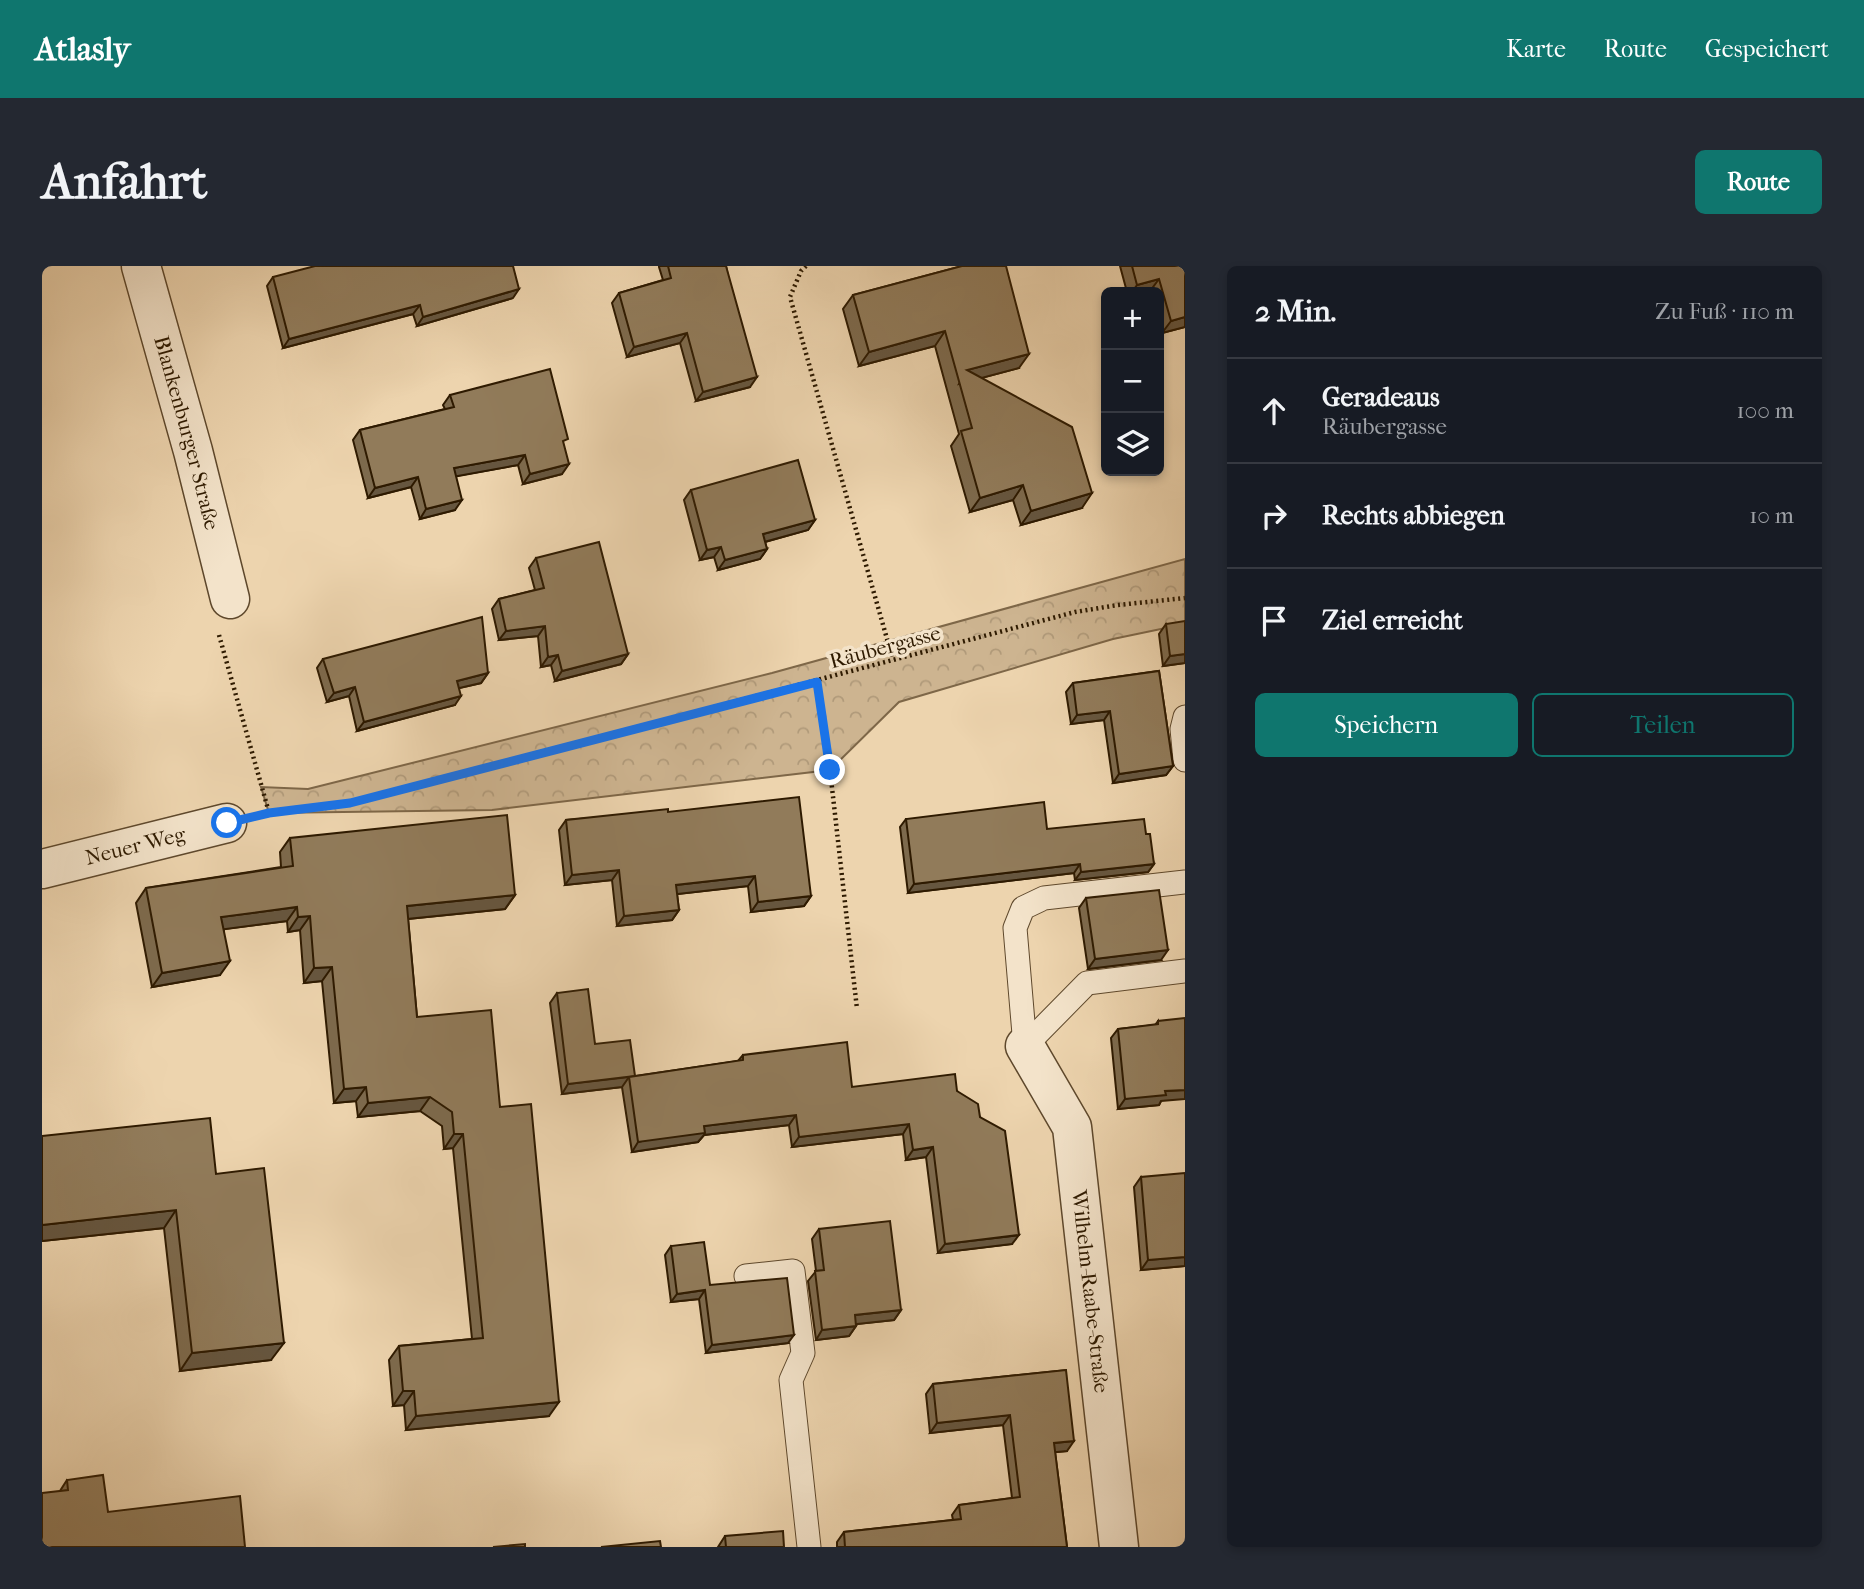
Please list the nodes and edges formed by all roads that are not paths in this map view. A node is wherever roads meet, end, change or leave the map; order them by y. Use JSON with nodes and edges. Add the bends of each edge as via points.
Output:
{"nodes":[{"id":1,"x":141,"y":266,"type":"edge"},
{"id":2,"x":230,"y":599,"type":"road end"},
{"id":3,"x":1185,"y":717,"type":"edge"},
{"id":4,"x":1185,"y":760,"type":"edge"},
{"id":5,"x":227,"y":823,"type":"road end"},
{"id":6,"x":42,"y":869,"type":"edge"},
{"id":7,"x":1185,"y":882,"type":"edge"},
{"id":8,"x":1185,"y":971,"type":"edge"},
{"id":9,"x":1025,"y":1046,"type":"junction"},
{"id":10,"x":746,"y":1276,"type":"dead end"},
{"id":11,"x":809,"y":1547,"type":"edge"},
{"id":12,"x":1119,"y":1547,"type":"edge"}],
"edges":[{"from":1,"to":2,"type":"street","name":"Blankenburger Straße"},
{"from":3,"to":4,"type":"lane"},
{"from":5,"to":6,"type":"street","name":"Neuer Weg"},
{"from":7,"to":9,"type":"lane","via":[[1044,898],[1023,908],[1015,928]]},
{"from":8,"to":9,"type":"lane","via":[[1087,983]]},
{"from":9,"to":12,"type":"street","name":"Wilhelm-Raabe-Straße","via":[[1072,1127]]},
{"from":10,"to":11,"type":"lane","via":[[793,1271],[803,1353],[791,1380]]}]}
